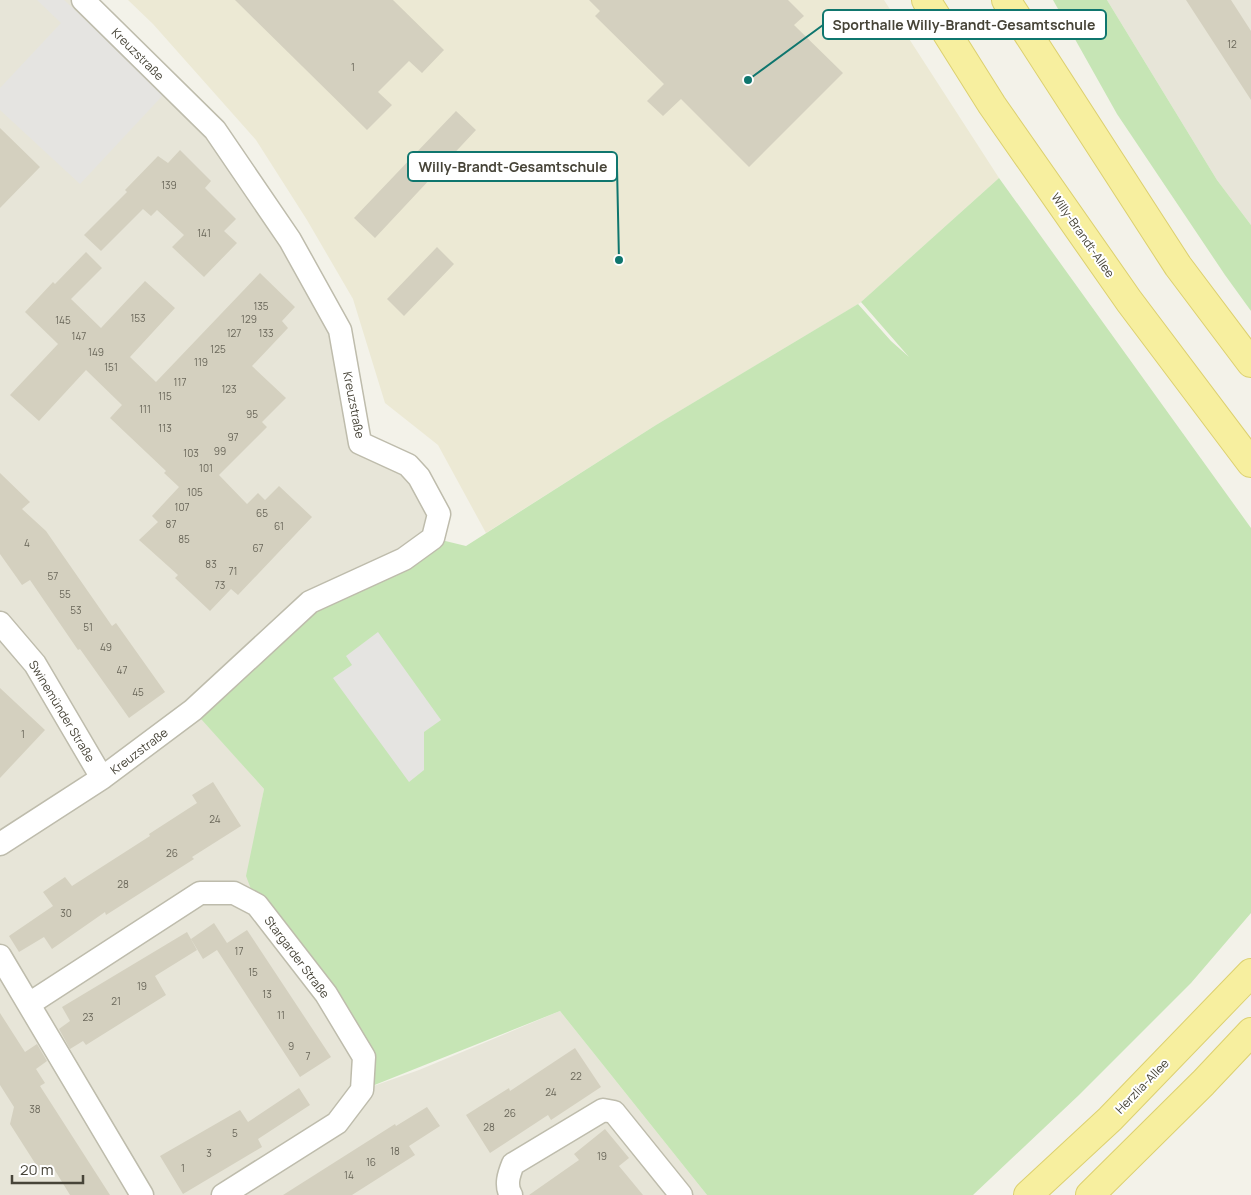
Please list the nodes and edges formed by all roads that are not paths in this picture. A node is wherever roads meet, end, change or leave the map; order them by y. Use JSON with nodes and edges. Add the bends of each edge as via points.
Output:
{"nodes":[{"id":1,"x":83,"y":0,"type":"edge"},
{"id":2,"x":926,"y":0,"type":"edge"},
{"id":3,"x":1006,"y":0,"type":"edge"},
{"id":4,"x":1251,"y":363,"type":"edge"},
{"id":5,"x":1251,"y":462,"type":"edge"},
{"id":6,"x":0,"y":623,"type":"edge"},
{"id":7,"x":102,"y":778,"type":"junction"},
{"id":8,"x":0,"y":844,"type":"edge"},
{"id":9,"x":0,"y":956,"type":"edge"},
{"id":10,"x":1251,"y":973,"type":"edge"},
{"id":11,"x":28,"y":1004,"type":"junction"},
{"id":12,"x":1251,"y":1032,"type":"edge"},
{"id":13,"x":142,"y":1195,"type":"edge"},
{"id":14,"x":223,"y":1195,"type":"edge"},
{"id":15,"x":511,"y":1195,"type":"edge"},
{"id":16,"x":681,"y":1195,"type":"edge"},
{"id":17,"x":1028,"y":1195,"type":"edge"},
{"id":18,"x":1090,"y":1195,"type":"edge"}],
"edges":[{"from":1,"to":7,"type":"street","name":"Kreuzstraße","via":[[215,130],[290,240],[340,330],[360,443],[408,465],[419,477],[438,514],[432,538],[404,559],[310,602],[194,710]]},
{"from":2,"to":5,"type":"main road","name":"Willy-Brandt-Allee","via":[[992,105],[1123,293]]},
{"from":3,"to":4,"type":"main road","via":[[1178,266]]},
{"from":6,"to":7,"type":"street","name":"Swinemünder Straße","via":[[35,664]]},
{"from":7,"to":8,"type":"street","name":"Kreuzstraße"},
{"from":9,"to":11,"type":"street"},
{"from":10,"to":17,"type":"main road","name":"Herzlia-Allee","via":[[1110,1119]]},
{"from":11,"to":13,"type":"street"},
{"from":11,"to":14,"type":"street","name":"Stargarder Straße","via":[[200,892],[234,893],[257,905],[326,994],[364,1057],[362,1090],[337,1123]]},
{"from":12,"to":18,"type":"main road"},
{"from":15,"to":16,"type":"street","via":[[508,1190],[513,1164],[603,1110],[614,1112]]}]}
